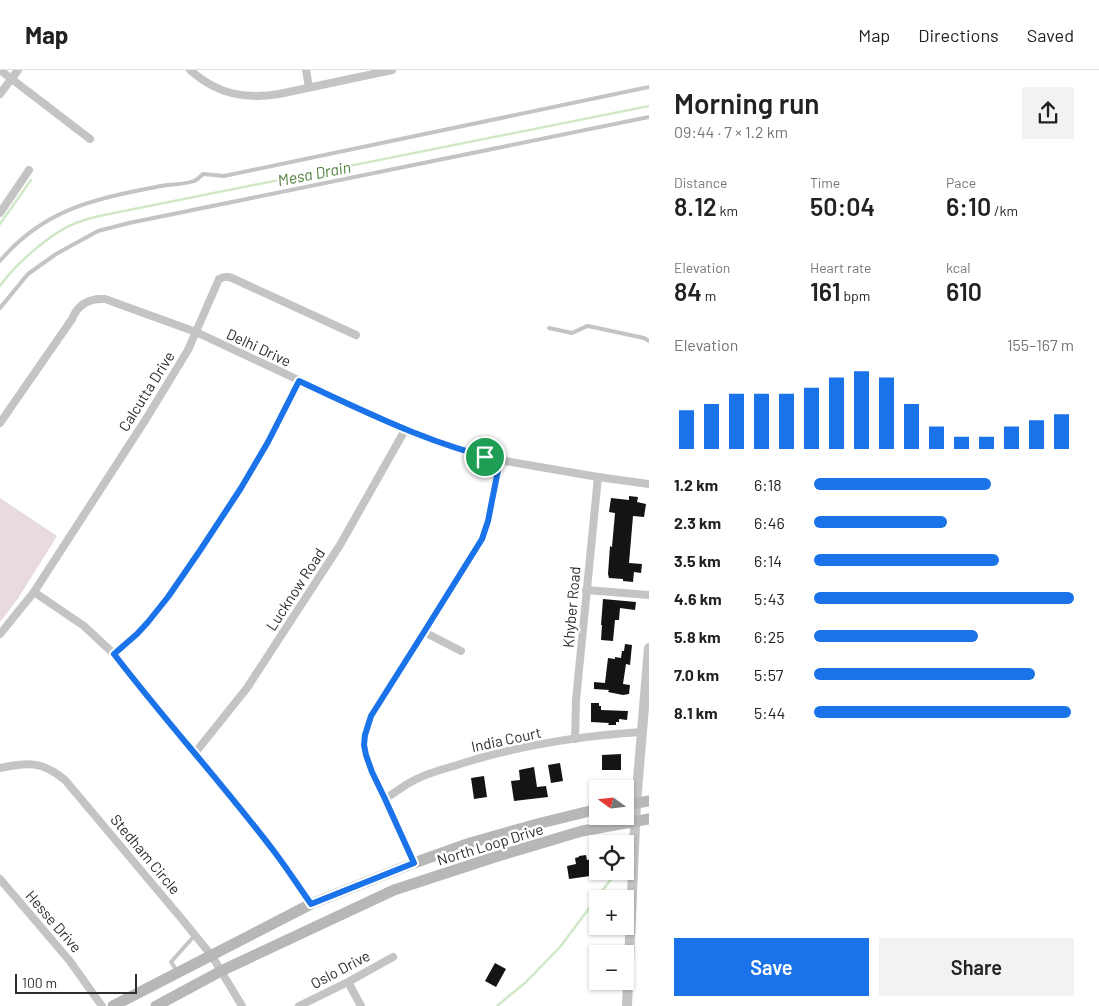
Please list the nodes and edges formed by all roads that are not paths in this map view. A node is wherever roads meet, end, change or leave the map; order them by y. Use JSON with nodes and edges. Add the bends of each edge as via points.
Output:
{"nodes":[{"id":1,"x":0,"y":70,"type":"edge"},
{"id":2,"x":18,"y":70,"type":"edge"},
{"id":3,"x":190,"y":70,"type":"edge"},
{"id":4,"x":306,"y":70,"type":"edge"},
{"id":5,"x":392,"y":70,"type":"edge"},
{"id":6,"x":11,"y":79,"type":"junction"},
{"id":7,"x":649,"y":87,"type":"edge"},
{"id":8,"x":309,"y":88,"type":"junction"},
{"id":9,"x":0,"y":94,"type":"edge"},
{"id":10,"x":649,"y":117,"type":"edge"},
{"id":11,"x":90,"y":139,"type":"dead end"},
{"id":12,"x":29,"y":170,"type":"dead end"},
{"id":13,"x":0,"y":213,"type":"edge"},
{"id":14,"x":0,"y":261,"type":"edge"},
{"id":15,"x":0,"y":308,"type":"edge"},
{"id":16,"x":549,"y":328,"type":"dead end"},
{"id":17,"x":196,"y":332,"type":"junction"},
{"id":18,"x":356,"y":335,"type":"dead end"},
{"id":19,"x":649,"y":341,"type":"edge"},
{"id":20,"x":299,"y":381,"type":"junction"},
{"id":21,"x":0,"y":423,"type":"edge"},
{"id":22,"x":404,"y":430,"type":"junction"},
{"id":23,"x":500,"y":460,"type":"junction"},
{"id":24,"x":598,"y":477,"type":"junction"},
{"id":25,"x":649,"y":484,"type":"edge"},
{"id":26,"x":586,"y":590,"type":"junction"},
{"id":27,"x":34,"y":592,"type":"junction"},
{"id":28,"x":649,"y":595,"type":"edge"},
{"id":29,"x":424,"y":632,"type":"junction"},
{"id":30,"x":0,"y":634,"type":"edge"},
{"id":31,"x":649,"y":648,"type":"edge"},
{"id":32,"x":461,"y":650,"type":"dead end"},
{"id":33,"x":114,"y":654,"type":"junction"},
{"id":34,"x":641,"y":732,"type":"junction"},
{"id":35,"x":575,"y":739,"type":"junction"},
{"id":36,"x":195,"y":753,"type":"junction"},
{"id":37,"x":0,"y":768,"type":"edge"},
{"id":38,"x":634,"y":780,"type":"edge"},
{"id":39,"x":385,"y":799,"type":"junction"},
{"id":40,"x":649,"y":801,"type":"edge"},
{"id":41,"x":634,"y":803,"type":"edge"},
{"id":42,"x":589,"y":812,"type":"edge"},
{"id":43,"x":634,"y":818,"type":"edge"},
{"id":44,"x":649,"y":819,"type":"edge"},
{"id":45,"x":635,"y":821,"type":"junction"},
{"id":46,"x":414,"y":863,"type":"junction"},
{"id":47,"x":0,"y":879,"type":"edge"},
{"id":48,"x":311,"y":904,"type":"junction"},
{"id":49,"x":195,"y":935,"type":"junction"},
{"id":50,"x":212,"y":956,"type":"junction"},
{"id":51,"x":393,"y":957,"type":"dead end"},
{"id":52,"x":221,"y":971,"type":"junction"},
{"id":53,"x":178,"y":973,"type":"junction"},
{"id":54,"x":348,"y":982,"type":"junction"},
{"id":55,"x":102,"y":1006,"type":"edge"},
{"id":56,"x":113,"y":1006,"type":"edge"},
{"id":57,"x":156,"y":1006,"type":"edge"},
{"id":58,"x":242,"y":1006,"type":"edge"},
{"id":59,"x":299,"y":1006,"type":"edge"},
{"id":60,"x":361,"y":1006,"type":"edge"},
{"id":61,"x":627,"y":1006,"type":"edge"}],
"edges":[{"from":1,"to":6,"type":"street"},
{"from":2,"to":6,"type":"street"},
{"from":3,"to":8,"type":"street","via":[[211,86],[247,96]]},
{"from":4,"to":8,"type":"street"},
{"from":5,"to":8,"type":"street"},
{"from":6,"to":9,"type":"street"},
{"from":6,"to":11,"type":"street"},
{"from":7,"to":14,"type":"lane","via":[[224,176],[203,174],[196,181],[86,202],[61,212],[32,230]]},
{"from":10,"to":15,"type":"lane","via":[[98,231],[28,274]]},
{"from":12,"to":13,"type":"street"},
{"from":16,"to":19,"type":"lane","via":[[572,333],[588,326]]},
{"from":17,"to":18,"type":"street","name":"Calcutta Drive","via":[[217,282],[228,276]]},
{"from":17,"to":20,"type":"street","name":"Delhi Drive"},
{"from":17,"to":21,"type":"street","name":"Delhi Drive","via":[[105,299],[88,301],[78,308]]},
{"from":17,"to":27,"type":"street","name":"Calcutta Drive","via":[[146,419]]},
{"from":20,"to":22,"type":"street","name":"Delhi Drive"},
{"from":20,"to":33,"type":"street","via":[[241,488],[168,597],[137,634]]},
{"from":22,"to":23,"type":"street","name":"Delhi Drive"},
{"from":22,"to":36,"type":"street","name":"Lucknow Road","via":[[334,554],[248,688]]},
{"from":23,"to":24,"type":"street","name":"Delhi Drive"},
{"from":23,"to":29,"type":"street","via":[[482,539]]},
{"from":24,"to":25,"type":"street","name":"Delhi Drive"},
{"from":24,"to":26,"type":"street","name":"Khyber Road"},
{"from":26,"to":28,"type":"street"},
{"from":26,"to":35,"type":"street","name":"Khyber Road"},
{"from":27,"to":30,"type":"street","name":"Calcutta Drive"},
{"from":27,"to":33,"type":"street","via":[[84,626]]},
{"from":29,"to":32,"type":"street"},
{"from":29,"to":39,"type":"street","via":[[371,716],[365,735],[366,755]]},
{"from":31,"to":34,"type":"street"},
{"from":33,"to":36,"type":"street"},
{"from":34,"to":35,"type":"street","name":"India Court"},
{"from":34,"to":38,"type":"street"},
{"from":35,"to":39,"type":"street","name":"India Court","via":[[497,753],[463,763],[412,781]]},
{"from":36,"to":48,"type":"street","via":[[276,854]]},
{"from":37,"to":49,"type":"street","name":"Stedham Circle","via":[[18,764],[38,765],[65,780]]},
{"from":39,"to":46,"type":"street"},
{"from":40,"to":41,"type":"main road"},
{"from":42,"to":46,"type":"main road","name":"North Loop Drive","via":[[541,822]]},
{"from":43,"to":45,"type":"street"},
{"from":44,"to":45,"type":"main road","name":"North Loop Drive"},
{"from":45,"to":52,"type":"main road","name":"North Loop Drive","via":[[582,831],[394,890]]},
{"from":45,"to":61,"type":"street"},
{"from":46,"to":48,"type":"main road","name":"North Loop Drive"},
{"from":47,"to":55,"type":"street","name":"Hesse Drive","via":[[69,960]]},
{"from":48,"to":50,"type":"main road","name":"North Loop Drive"},
{"from":49,"to":50,"type":"street","name":"Stedham Circle"},
{"from":49,"to":53,"type":"lane","via":[[171,962]]},
{"from":50,"to":52,"type":"street","name":"Stedham Circle"},
{"from":50,"to":53,"type":"main road","name":"North Loop Drive"},
{"from":51,"to":54,"type":"street","name":"Oslo Drive"},
{"from":52,"to":57,"type":"main road","name":"North Loop Drive"},
{"from":52,"to":58,"type":"street","name":"Stedham Circle"},
{"from":53,"to":56,"type":"main road","name":"North Loop Drive"},
{"from":54,"to":59,"type":"street","name":"Oslo Drive"},
{"from":54,"to":60,"type":"street"}]}
